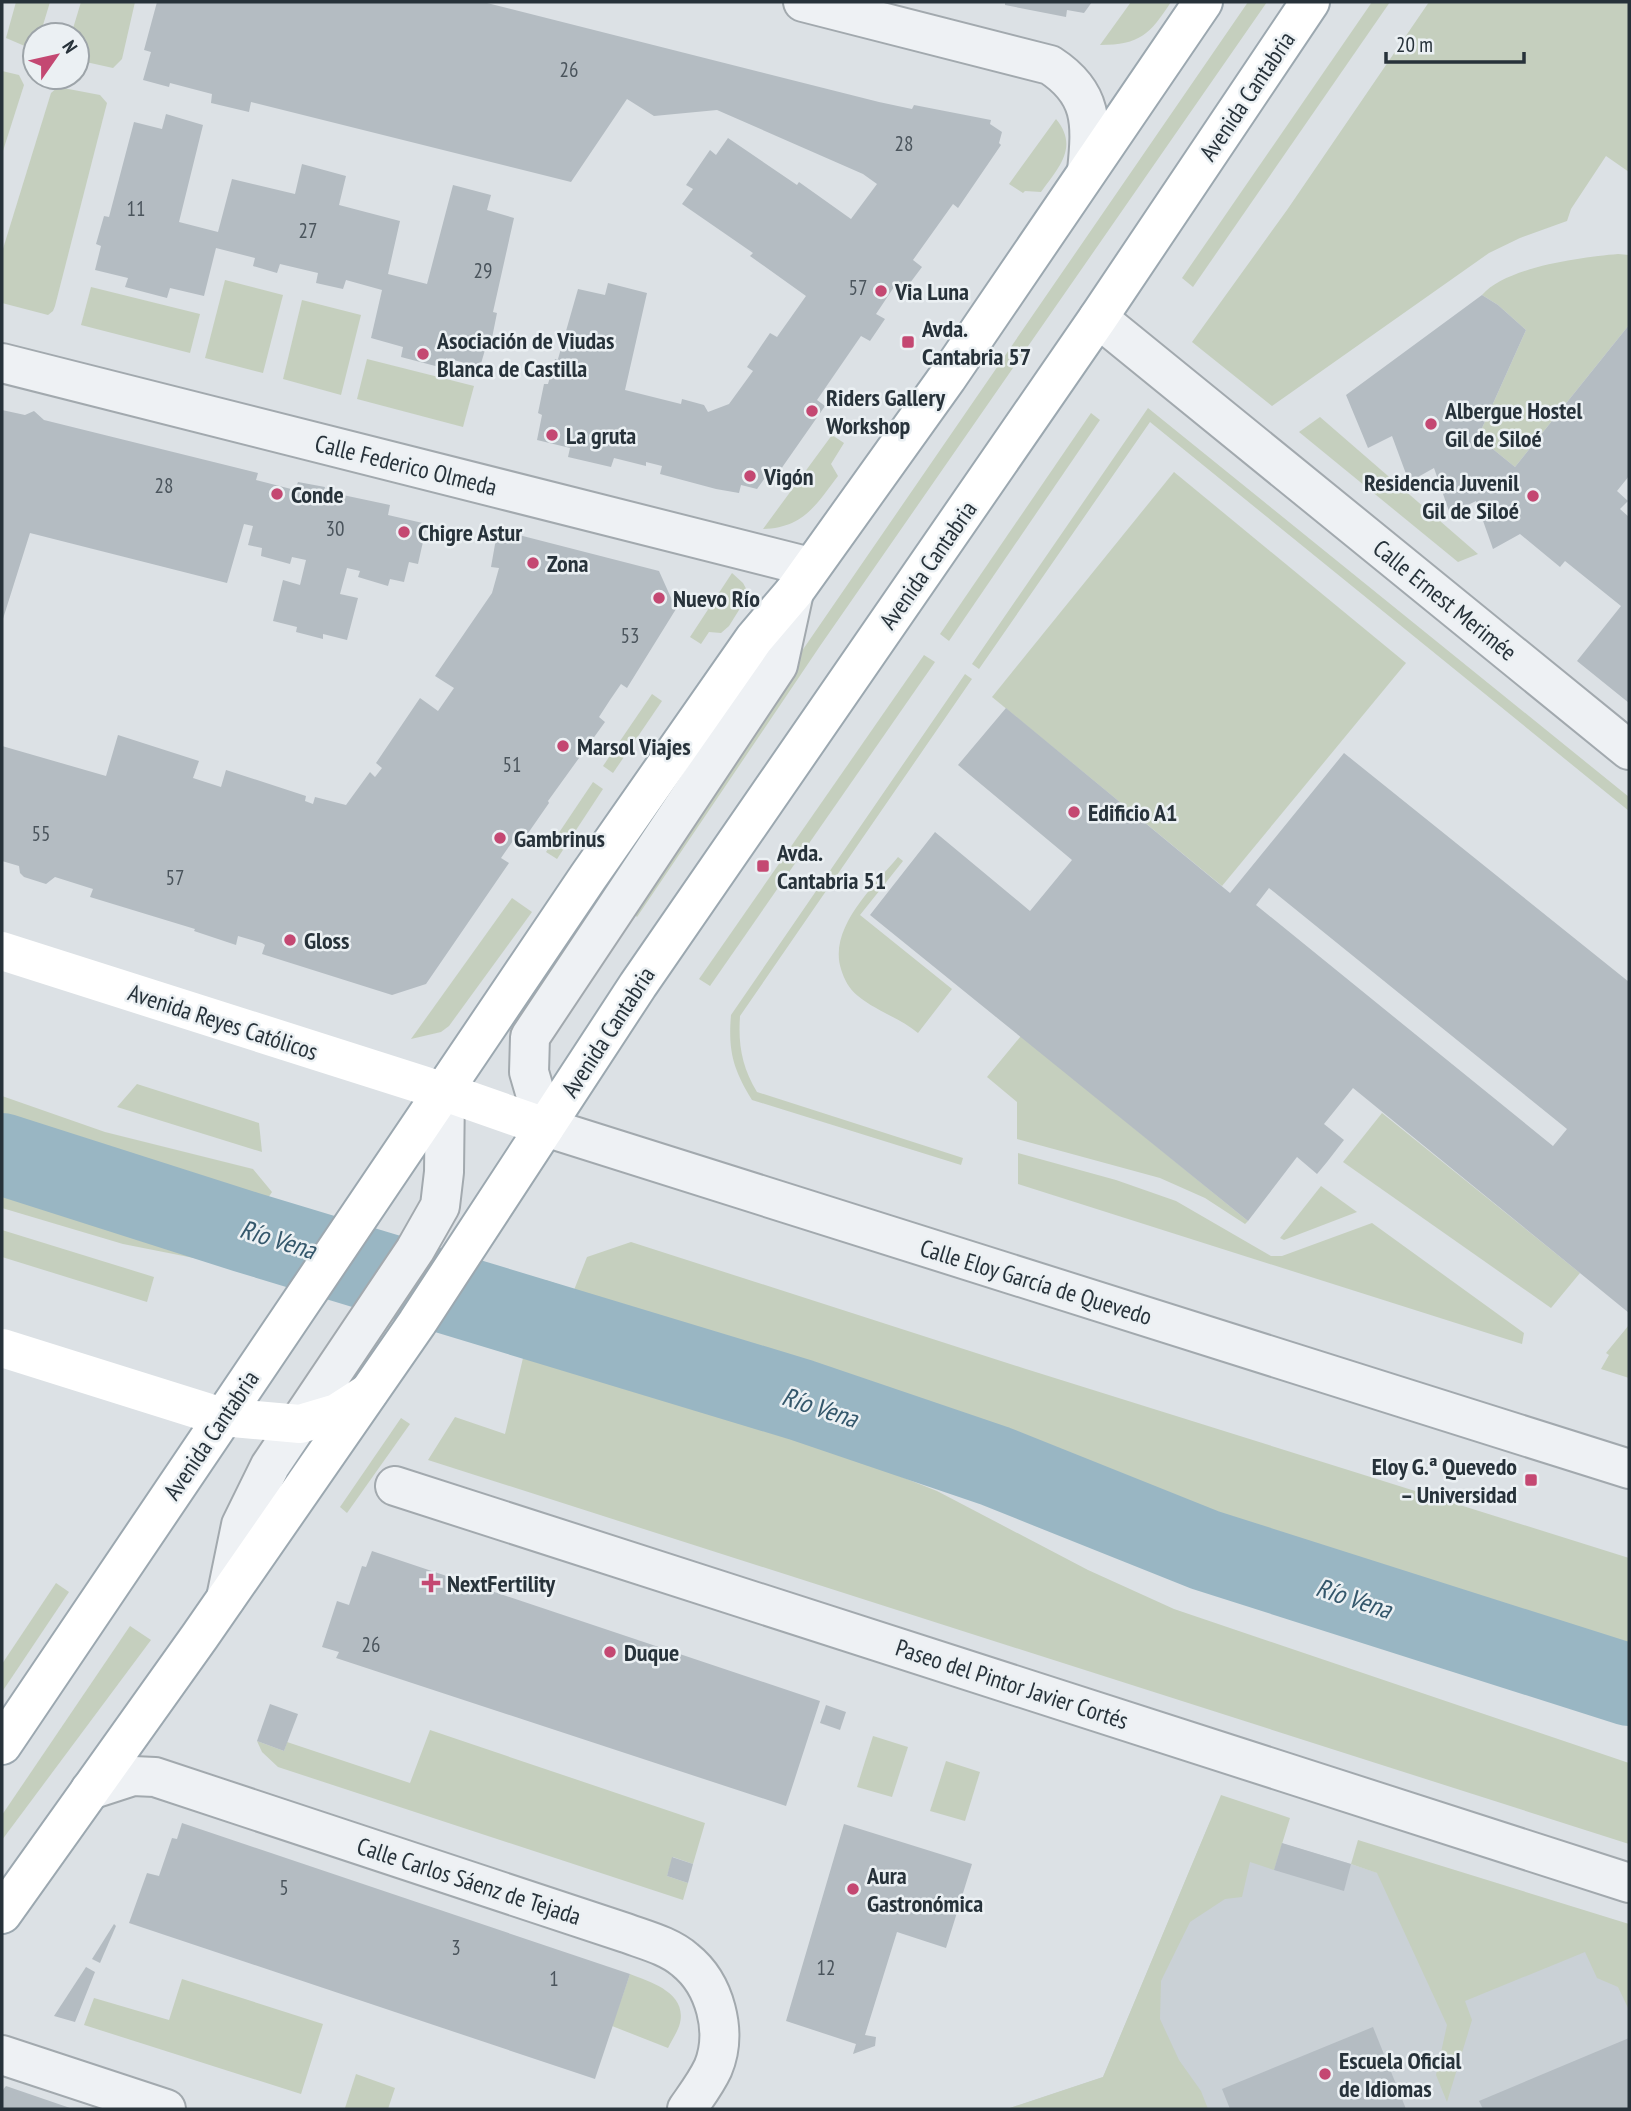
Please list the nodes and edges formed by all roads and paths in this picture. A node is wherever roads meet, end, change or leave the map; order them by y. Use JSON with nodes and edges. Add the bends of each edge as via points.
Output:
{"nodes":[{"id":1,"x":803,"y":2,"type":"edge"},
{"id":2,"x":1203,"y":2,"type":"edge"},
{"id":3,"x":1310,"y":2,"type":"edge"},
{"id":4,"x":1087,"y":171,"type":"junction"},
{"id":5,"x":1098,"y":318,"type":"junction"},
{"id":6,"x":2,"y":363,"type":"edge"},
{"id":7,"x":802,"y":580,"type":"junction"},
{"id":8,"x":1629,"y":750,"type":"edge"},
{"id":9,"x":2,"y":951,"type":"edge"},
{"id":10,"x":444,"y":1092,"type":"junction"},
{"id":11,"x":545,"y":1127,"type":"junction"},
{"id":12,"x":2,"y":1348,"type":"edge"},
{"id":13,"x":368,"y":1393,"type":"junction"},
{"id":14,"x":222,"y":1418,"type":"junction"},
{"id":15,"x":300,"y":1424,"type":"junction"},
{"id":16,"x":1629,"y":1469,"type":"edge"},
{"id":17,"x":395,"y":1486,"type":"dead end"},
{"id":18,"x":226,"y":1598,"type":"junction"},
{"id":19,"x":2,"y":1745,"type":"edge"},
{"id":20,"x":90,"y":1790,"type":"junction"},
{"id":21,"x":1629,"y":1884,"type":"edge"},
{"id":22,"x":2,"y":1914,"type":"edge"},
{"id":23,"x":2,"y":2055,"type":"edge"},
{"id":24,"x":166,"y":2109,"type":"edge"},
{"id":25,"x":687,"y":2109,"type":"edge"}],
"edges":[{"from":1,"to":4,"type":"street","via":[[1050,65],[1068,76],[1080,92],[1090,140]]},
{"from":2,"to":4,"type":"main road","name":"Avenida Cantabria"},
{"from":3,"to":5,"type":"main road","name":"Avenida Cantabria"},
{"from":4,"to":7,"type":"main road","name":"Avenida Cantabria"},
{"from":5,"to":8,"type":"street","name":"Calle Ernest Merimée"},
{"from":5,"to":11,"type":"main road","name":"Avenida Cantabria"},
{"from":6,"to":7,"type":"street","name":"Calle Federico Olmeda"},
{"from":7,"to":10,"type":"main road","name":"Avenida Cantabria","via":[[730,673]]},
{"from":7,"to":11,"type":"street","name":"Avenida Cantabria","via":[[778,665],[530,1037],[529,1072]]},
{"from":9,"to":10,"type":"main road","name":"Avenida Reyes Católicos"},
{"from":10,"to":11,"type":"main road","name":"Calle Eloy García de Quevedo"},
{"from":10,"to":14,"type":"main road","name":"Avenida Cantabria"},
{"from":10,"to":15,"type":"street","name":"Avenida Cantabria","via":[[440,1206]]},
{"from":11,"to":13,"type":"main road","name":"Avenida Cantabria"},
{"from":11,"to":16,"type":"street","name":"Calle Eloy García de Quevedo"},
{"from":12,"to":14,"type":"main road"},
{"from":13,"to":15,"type":"main road","via":[[337,1413]]},
{"from":13,"to":18,"type":"main road","name":"Avenida Cantabria"},
{"from":14,"to":15,"type":"main road"},
{"from":14,"to":19,"type":"main road","name":"Avenida Cantabria"},
{"from":15,"to":18,"type":"street","name":"Avenida Cantabria","via":[[270,1466],[241,1525]]},
{"from":17,"to":21,"type":"street","name":"Paseo del Pintor Javier Cortés"},
{"from":18,"to":20,"type":"main road","name":"Avenida Cantabria"},
{"from":20,"to":22,"type":"main road","name":"Avenida Cantabria"},
{"from":20,"to":25,"type":"street","name":"Calle Carlos Sáenz de Tejada","via":[[133,1776],[155,1777],[626,1933],[683,1958],[712,1997],[719,2037],[712,2069]]},
{"from":23,"to":24,"type":"street"}]}
